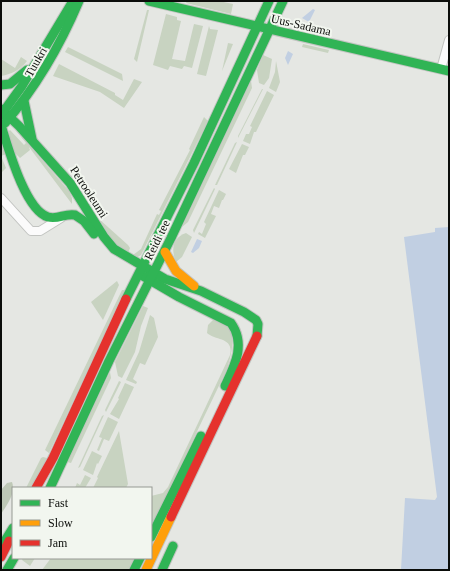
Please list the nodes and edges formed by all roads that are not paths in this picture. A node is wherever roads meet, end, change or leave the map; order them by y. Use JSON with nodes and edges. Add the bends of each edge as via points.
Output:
{"nodes":[{"id":1,"x":74,"y":1,"type":"edge"},
{"id":2,"x":78,"y":1,"type":"edge"},
{"id":3,"x":149,"y":1,"type":"edge"},
{"id":4,"x":269,"y":1,"type":"edge"},
{"id":5,"x":283,"y":1,"type":"edge"},
{"id":6,"x":255,"y":26,"type":"junction"},
{"id":7,"x":270,"y":30,"type":"junction"},
{"id":8,"x":449,"y":40,"type":"edge"},
{"id":9,"x":36,"y":61,"type":"junction"},
{"id":10,"x":445,"y":70,"type":"edge"},
{"id":11,"x":1,"y":85,"type":"edge"},
{"id":12,"x":24,"y":101,"type":"junction"},
{"id":13,"x":4,"y":113,"type":"edge"},
{"id":14,"x":1,"y":126,"type":"edge"},
{"id":15,"x":32,"y":140,"type":"junction"},
{"id":16,"x":78,"y":195,"type":"junction"},
{"id":17,"x":1,"y":198,"type":"edge"},
{"id":18,"x":65,"y":216,"type":"junction"},
{"id":19,"x":165,"y":252,"type":"junction"},
{"id":20,"x":141,"y":270,"type":"junction"},
{"id":21,"x":152,"y":277,"type":"junction"},
{"id":22,"x":201,"y":291,"type":"junction"},
{"id":23,"x":37,"y":487,"type":"edge"},
{"id":24,"x":50,"y":487,"type":"edge"},
{"id":25,"x":12,"y":530,"type":"edge"},
{"id":26,"x":12,"y":535,"type":"edge"},
{"id":27,"x":152,"y":536,"type":"edge"},
{"id":28,"x":159,"y":543,"type":"junction"},
{"id":29,"x":1,"y":546,"type":"edge"},
{"id":30,"x":173,"y":546,"type":"dead end"},
{"id":31,"x":1,"y":557,"type":"edge"},
{"id":32,"x":152,"y":558,"type":"edge"},
{"id":33,"x":13,"y":559,"type":"edge"},
{"id":34,"x":140,"y":559,"type":"edge"},
{"id":35,"x":151,"y":559,"type":"edge"},
{"id":36,"x":7,"y":570,"type":"edge"},
{"id":37,"x":134,"y":570,"type":"edge"},
{"id":38,"x":146,"y":570,"type":"edge"},
{"id":39,"x":162,"y":570,"type":"edge"}],
"edges":[{"from":1,"to":9,"type":"street","name":"Tuukri"},
{"from":2,"to":12,"type":"street","name":"Tuukri","via":[[53,58]]},
{"from":3,"to":6,"type":"street","name":"Uus-Sadama"},
{"from":4,"to":6,"type":"street","name":"Reidi tee"},
{"from":5,"to":7,"type":"street","name":"Reidi tee"},
{"from":6,"to":7,"type":"street","name":"Uus-Sadama"},
{"from":6,"to":20,"type":"street","name":"Reidi tee","via":[[207,136]]},
{"from":7,"to":10,"type":"street","name":"Uus-Sadama"},
{"from":7,"to":19,"type":"street","name":"Reidi tee"},
{"from":8,"to":10,"type":"street"},
{"from":9,"to":11,"type":"street","via":[[16,80]]},
{"from":9,"to":13,"type":"street","name":"Tuukri"},
{"from":12,"to":13,"type":"street","name":"Tuukri"},
{"from":12,"to":15,"type":"street"},
{"from":13,"to":14,"type":"street","name":"Tuukri"},
{"from":13,"to":15,"type":"street","name":"Petrooleumi"},
{"from":14,"to":18,"type":"street","via":[[12,162],[33,205],[42,215],[52,218]]},
{"from":15,"to":16,"type":"street","name":"Petrooleumi","via":[[59,169]]},
{"from":16,"to":18,"type":"street","via":[[75,204]]},
{"from":16,"to":20,"type":"street","name":"Petrooleumi","via":[[109,244]]},
{"from":17,"to":18,"type":"street","via":[[31,231],[40,231]]},
{"from":18,"to":20,"type":"street","name":"Petrooleumi","via":[[81,218],[113,255]]},
{"from":19,"to":21,"type":"street","name":"Reidi tee"},
{"from":19,"to":22,"type":"street","via":[[181,276]]},
{"from":20,"to":21,"type":"street"},
{"from":20,"to":23,"type":"street","name":"Reidi tee"},
{"from":21,"to":22,"type":"street"},
{"from":21,"to":24,"type":"street","name":"Reidi tee","via":[[109,361]]},
{"from":21,"to":27,"type":"street","via":[[179,297],[231,323],[237,329],[240,340],[230,375]]},
{"from":22,"to":28,"type":"street","via":[[252,317],[259,329]]},
{"from":25,"to":29,"type":"street"},
{"from":26,"to":31,"type":"street"},
{"from":27,"to":28,"type":"street"},
{"from":28,"to":32,"type":"street"},
{"from":30,"to":39,"type":"street"},
{"from":33,"to":36,"type":"street"},
{"from":34,"to":37,"type":"street"},
{"from":35,"to":38,"type":"street"}]}
